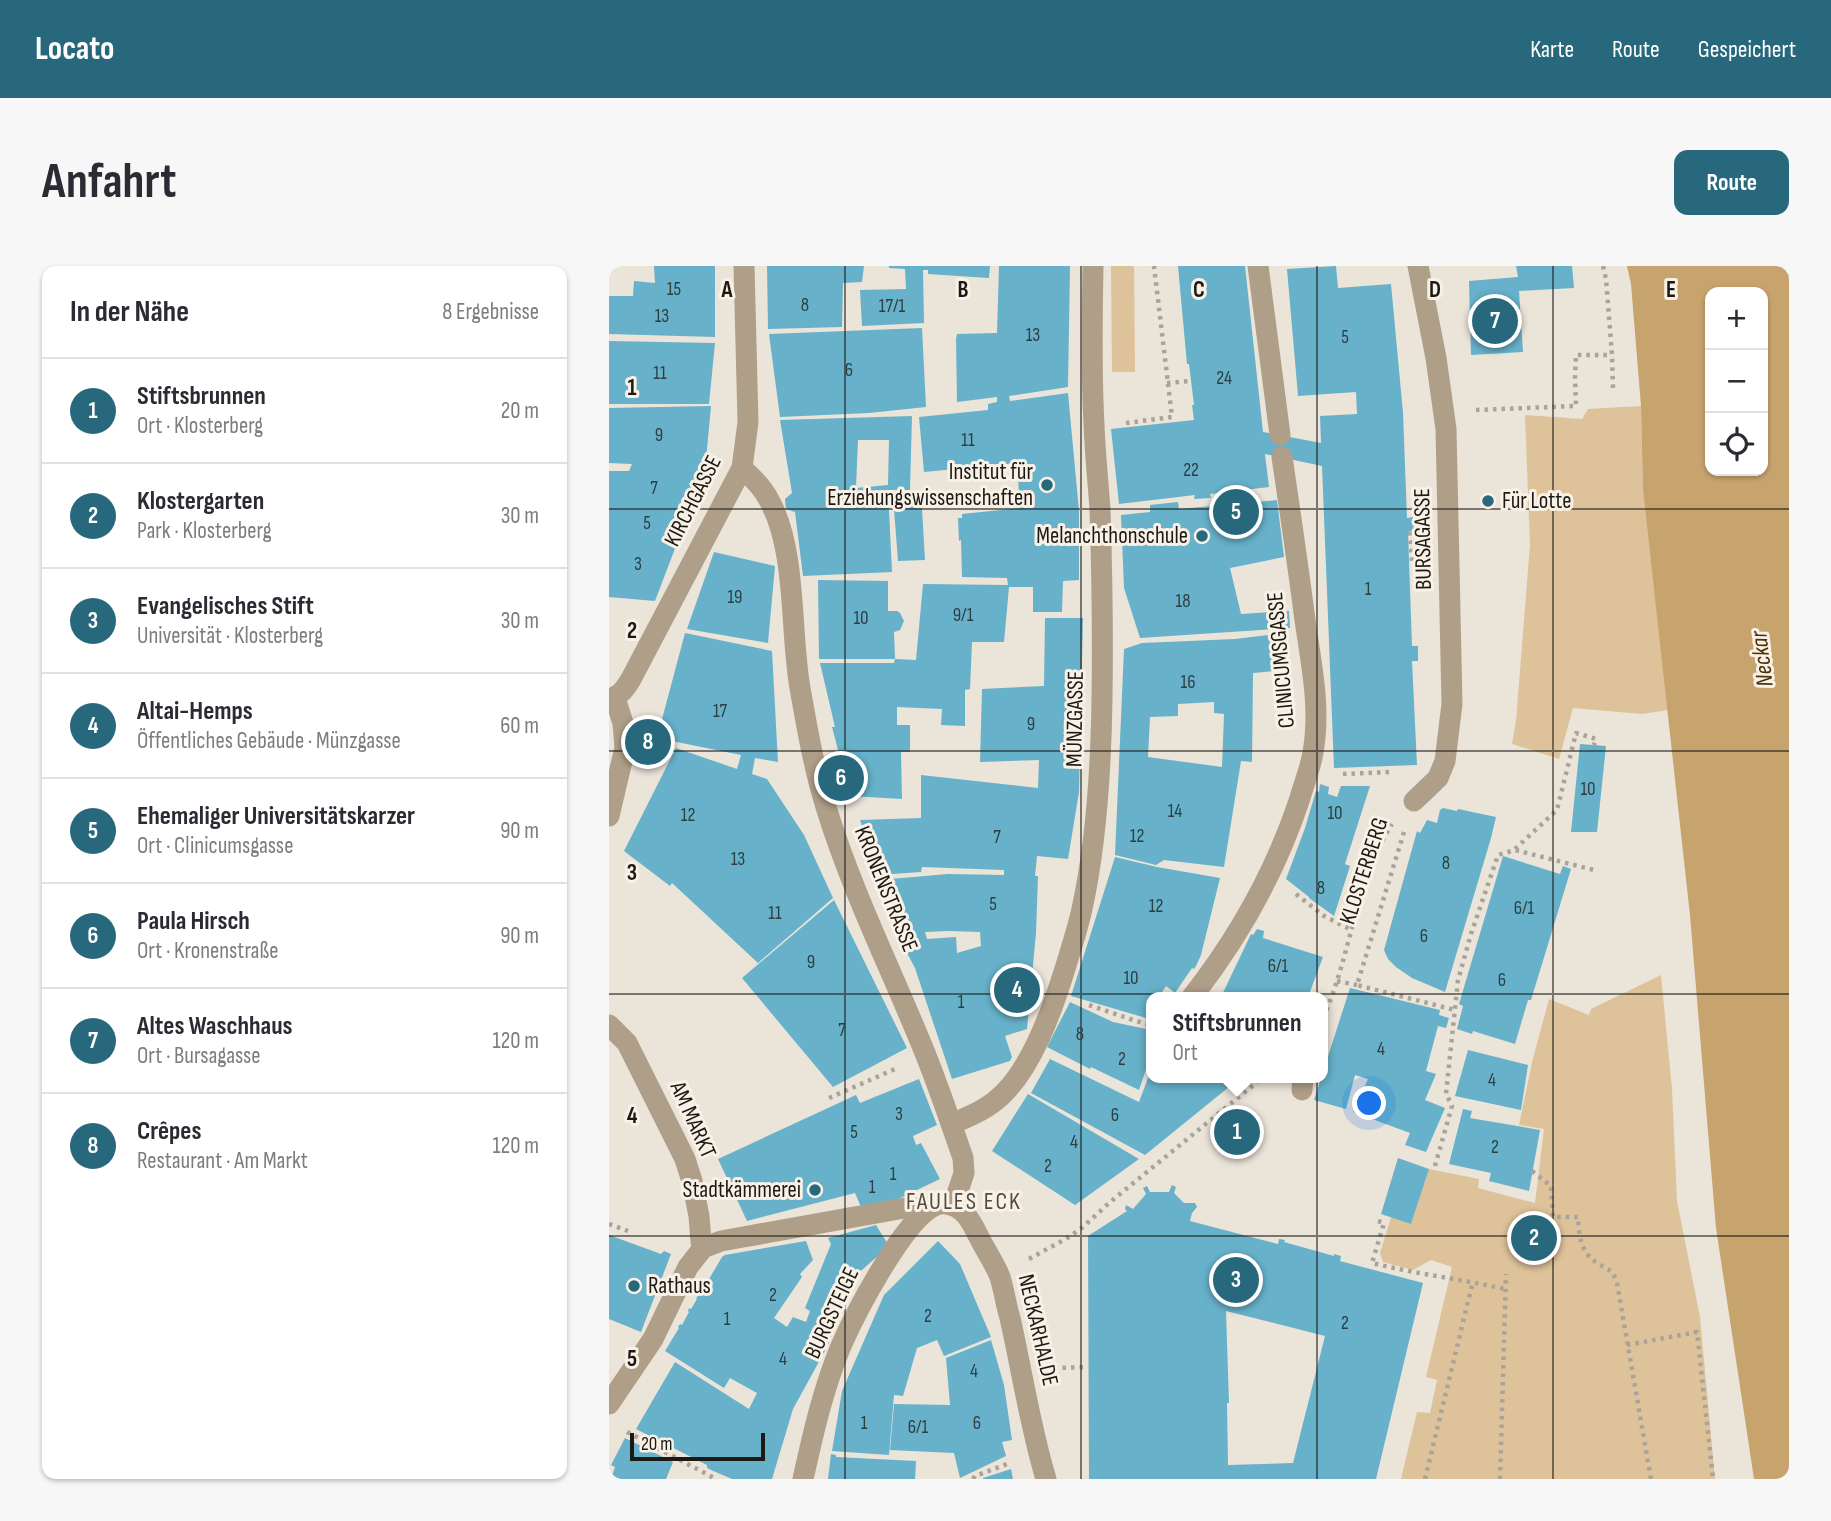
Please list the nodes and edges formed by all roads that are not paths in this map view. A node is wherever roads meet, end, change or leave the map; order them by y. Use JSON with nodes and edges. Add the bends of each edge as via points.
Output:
{"nodes":[{"id":1,"x":744,"y":266,"type":"edge"},
{"id":2,"x":1093,"y":266,"type":"edge"},
{"id":3,"x":1258,"y":266,"type":"edge"},
{"id":4,"x":1418,"y":266,"type":"edge"},
{"id":5,"x":1280,"y":435,"type":"dead end"},
{"id":6,"x":1282,"y":457,"type":"dead end"},
{"id":7,"x":742,"y":468,"type":"junction"},
{"id":8,"x":612,"y":698,"type":"edge"},
{"id":9,"x":1414,"y":801,"type":"road end"},
{"id":10,"x":609,"y":816,"type":"edge"},
{"id":11,"x":1196,"y":992,"type":"edge"},
{"id":12,"x":609,"y":1025,"type":"edge"},
{"id":13,"x":951,"y":1124,"type":"junction"},
{"id":14,"x":953,"y":1206,"type":"junction"},
{"id":15,"x":930,"y":1208,"type":"junction"},
{"id":16,"x":703,"y":1248,"type":"junction"},
{"id":17,"x":609,"y":1404,"type":"edge"},
{"id":18,"x":803,"y":1479,"type":"edge"},
{"id":19,"x":1046,"y":1479,"type":"edge"}],
"edges":[{"from":1,"to":7,"type":"street","name":"KIRCHGASSE","via":[[748,422]]},
{"from":2,"to":13,"type":"street","name":"MÜNZGASSE","via":[[1102,659],[1101,760],[1090,864],[1082,911],[1038,1041],[1005,1093],[977,1114]]},
{"from":3,"to":5,"type":"street"},
{"from":4,"to":9,"type":"street","name":"BURSAGASSE","via":[[1446,429],[1452,704],[1445,761],[1438,778]]},
{"from":6,"to":11,"type":"street","name":"CLINICUMSGASSE","via":[[1315,692],[1313,752],[1270,874],[1234,938]]},
{"from":7,"to":8,"type":"street","name":"KIRCHGASSE","via":[[631,679]]},
{"from":7,"to":13,"type":"street","name":"KRONENSTRASSE","via":[[768,498],[781,530],[799,683],[826,807]]},
{"from":8,"to":10,"type":"street","via":[[625,748]]},
{"from":12,"to":16,"type":"street","name":"AM MARKT","via":[[627,1043],[685,1159]]},
{"from":13,"to":14,"type":"street","name":"KRONENSTRASSE","via":[[965,1166]]},
{"from":14,"to":15,"type":"street","via":[[944,1203]]},
{"from":14,"to":19,"type":"street","name":"NECKARHALDE","via":[[963,1211],[1000,1276]]},
{"from":15,"to":16,"type":"street","via":[[919,1205]]},
{"from":15,"to":18,"type":"street","name":"BURGSTEIGE","via":[[915,1221],[875,1280],[841,1346],[818,1413]]},
{"from":16,"to":17,"type":"street","via":[[688,1267],[653,1339]]}]}
